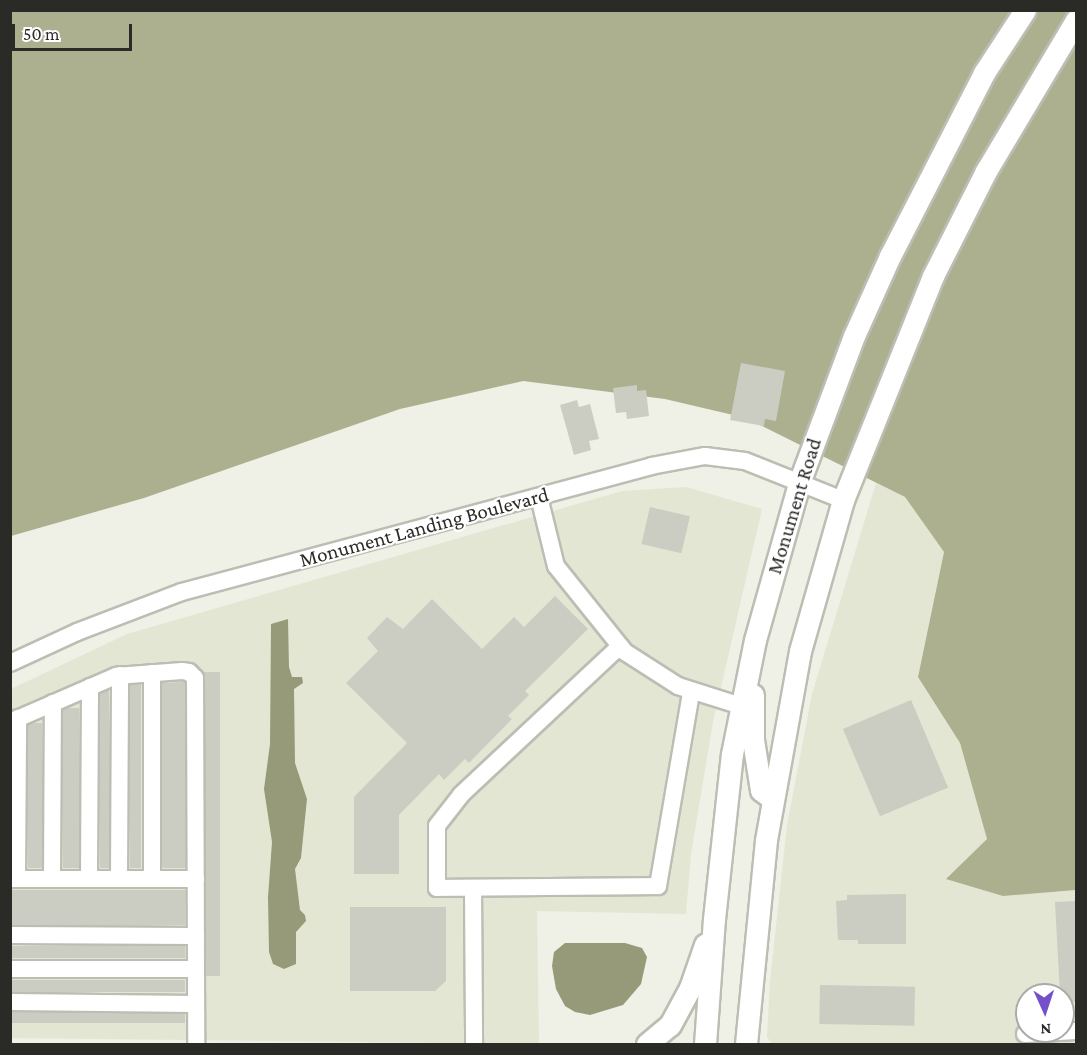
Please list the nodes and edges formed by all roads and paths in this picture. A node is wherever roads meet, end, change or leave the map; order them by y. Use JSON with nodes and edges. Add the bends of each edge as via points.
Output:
{"nodes":[{"id":1,"x":1024,"y":10,"type":"edge"},
{"id":2,"x":1077,"y":20,"type":"edge"},
{"id":3,"x":799,"y":483,"type":"junction"},
{"id":4,"x":540,"y":497,"type":"junction"},
{"id":5,"x":843,"y":500,"type":"junction"},
{"id":6,"x":755,"y":640,"type":"junction"},
{"id":7,"x":620,"y":646,"type":"junction"},
{"id":8,"x":10,"y":663,"type":"edge"},
{"id":9,"x":152,"y":673,"type":"junction"},
{"id":10,"x":120,"y":675,"type":"junction"},
{"id":11,"x":90,"y":687,"type":"junction"},
{"id":12,"x":691,"y":692,"type":"junction"},
{"id":13,"x":53,"y":703,"type":"junction"},
{"id":14,"x":741,"y":706,"type":"junction"},
{"id":15,"x":14,"y":720,"type":"edge"},
{"id":16,"x":773,"y":799,"type":"junction"},
{"id":17,"x":14,"y":879,"type":"edge"},
{"id":18,"x":52,"y":879,"type":"junction"},
{"id":19,"x":89,"y":879,"type":"junction"},
{"id":20,"x":120,"y":879,"type":"junction"},
{"id":21,"x":152,"y":879,"type":"junction"},
{"id":22,"x":196,"y":879,"type":"junction"},
{"id":23,"x":473,"y":888,"type":"junction"},
{"id":24,"x":714,"y":919,"type":"junction"},
{"id":25,"x":10,"y":935,"type":"edge"},
{"id":26,"x":196,"y":936,"type":"junction"},
{"id":27,"x":10,"y":969,"type":"edge"},
{"id":28,"x":196,"y":969,"type":"junction"},
{"id":29,"x":10,"y":1002,"type":"edge"},
{"id":30,"x":196,"y":1004,"type":"junction"},
{"id":31,"x":196,"y":1044,"type":"edge"},
{"id":32,"x":474,"y":1044,"type":"edge"},
{"id":33,"x":646,"y":1044,"type":"edge"},
{"id":34,"x":705,"y":1044,"type":"edge"},
{"id":35,"x":746,"y":1044,"type":"edge"}],
"edges":[{"from":1,"to":3,"type":"main road","name":"Monument Road","via":[[984,73],[890,256],[837,378]]},
{"from":2,"to":5,"type":"main road","via":[[986,171],[933,276]]},
{"from":3,"to":4,"type":"street","name":"Monument Landing Boulevard","via":[[745,461],[705,456],[651,465]]},
{"from":3,"to":5,"type":"street","name":"Monument Landing Boulevard"},
{"from":3,"to":6,"type":"main road","name":"Monument Road"},
{"from":4,"to":7,"type":"street","via":[[556,566]]},
{"from":4,"to":8,"type":"street","name":"Monument Landing Boulevard","via":[[182,592],[77,632]]},
{"from":5,"to":16,"type":"main road","via":[[800,651]]},
{"from":6,"to":14,"type":"main road","name":"Monument Road"},
{"from":6,"to":16,"type":"main road","via":[[753,740],[761,790]]},
{"from":7,"to":12,"type":"street"},
{"from":7,"to":23,"type":"street","via":[[461,795],[437,826],[437,888]]},
{"from":9,"to":10,"type":"street"},
{"from":9,"to":21,"type":"street"},
{"from":9,"to":22,"type":"street","via":[[189,672],[195,678]]},
{"from":10,"to":11,"type":"street"},
{"from":10,"to":20,"type":"street"},
{"from":11,"to":13,"type":"street"},
{"from":11,"to":19,"type":"street"},
{"from":12,"to":14,"type":"street"},
{"from":12,"to":23,"type":"street","via":[[658,886]]},
{"from":13,"to":15,"type":"street"},
{"from":13,"to":18,"type":"street"},
{"from":14,"to":24,"type":"main road","name":"Monument Road","via":[[725,801]]},
{"from":15,"to":17,"type":"street"},
{"from":16,"to":35,"type":"main road","via":[[760,882]]},
{"from":17,"to":18,"type":"street"},
{"from":18,"to":19,"type":"street"},
{"from":19,"to":20,"type":"street"},
{"from":20,"to":21,"type":"street"},
{"from":21,"to":22,"type":"street"},
{"from":22,"to":26,"type":"street"},
{"from":23,"to":32,"type":"street"},
{"from":24,"to":33,"type":"main road","via":[[690,988],[670,1024]]},
{"from":24,"to":34,"type":"main road","name":"Monument Road"},
{"from":25,"to":26,"type":"street"},
{"from":26,"to":28,"type":"street"},
{"from":27,"to":28,"type":"street"},
{"from":28,"to":30,"type":"street"},
{"from":29,"to":30,"type":"street"},
{"from":30,"to":31,"type":"street"}]}
